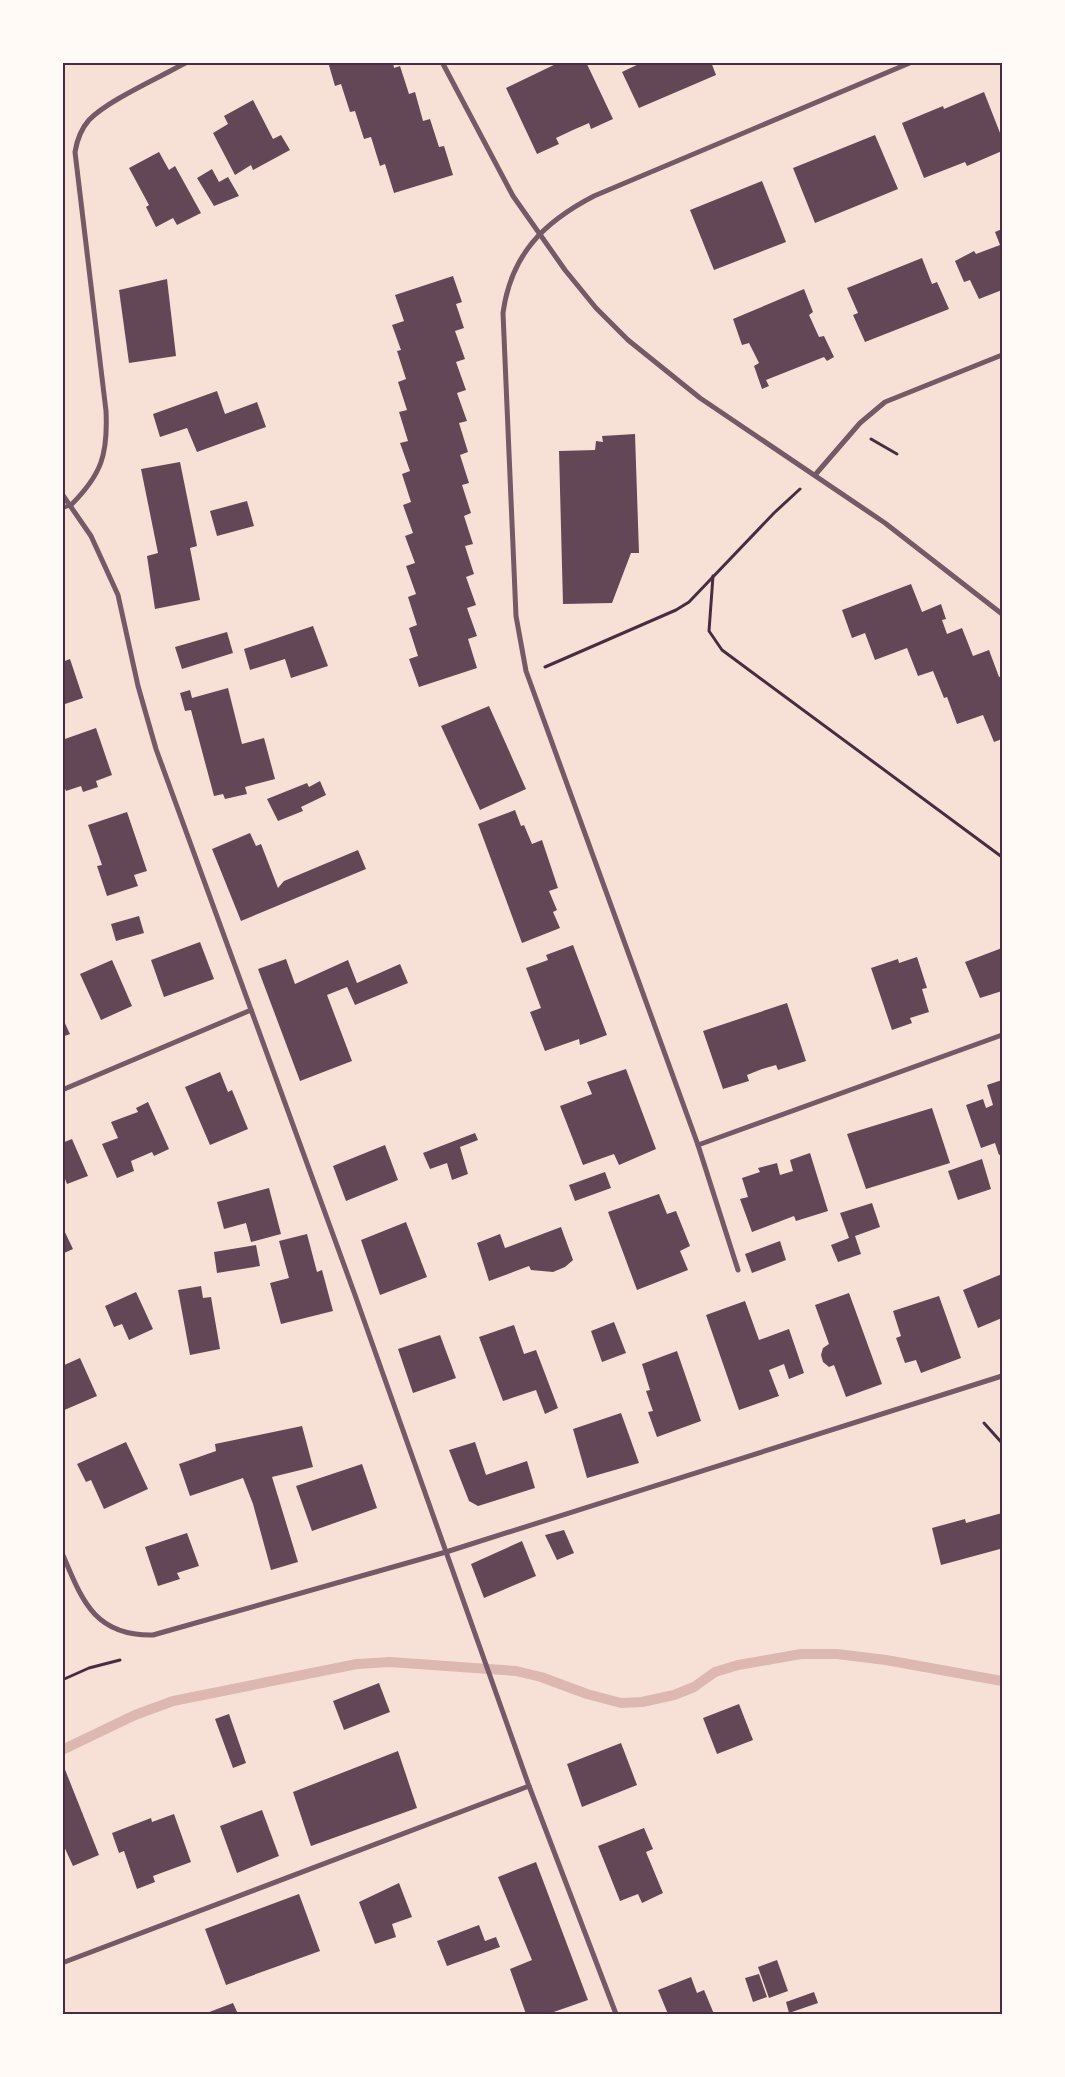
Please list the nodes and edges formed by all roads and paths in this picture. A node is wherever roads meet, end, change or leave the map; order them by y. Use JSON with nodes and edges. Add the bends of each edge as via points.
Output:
{"nodes":[{"id":1,"x":187,"y":62,"type":"edge"},
{"id":2,"x":442,"y":62,"type":"edge"},
{"id":3,"x":912,"y":62,"type":"edge"},
{"id":4,"x":539,"y":234,"type":"junction"},
{"id":5,"x":1002,"y":355,"type":"edge"},
{"id":6,"x":870,"y":439,"type":"dead end"},
{"id":7,"x":897,"y":454,"type":"dead end"},
{"id":8,"x":815,"y":475,"type":"junction"},
{"id":9,"x":62,"y":494,"type":"edge"},
{"id":10,"x":70,"y":505,"type":"junction"},
{"id":11,"x":62,"y":508,"type":"edge"},
{"id":12,"x":713,"y":576,"type":"junction"},
{"id":13,"x":1002,"y":614,"type":"edge"},
{"id":14,"x":526,"y":671,"type":"junction"},
{"id":15,"x":1002,"y":857,"type":"edge"},
{"id":16,"x":251,"y":1010,"type":"junction"},
{"id":17,"x":1002,"y":1035,"type":"edge"},
{"id":18,"x":62,"y":1090,"type":"edge"},
{"id":19,"x":698,"y":1145,"type":"junction"},
{"id":20,"x":738,"y":1270,"type":"dead end"},
{"id":21,"x":1002,"y":1376,"type":"edge"},
{"id":22,"x":984,"y":1423,"type":"dead end"},
{"id":23,"x":1002,"y":1443,"type":"edge"},
{"id":24,"x":446,"y":1552,"type":"junction"},
{"id":25,"x":62,"y":1553,"type":"edge"},
{"id":26,"x":120,"y":1660,"type":"dead end"},
{"id":27,"x":62,"y":1680,"type":"edge"},
{"id":28,"x":529,"y":1786,"type":"junction"},
{"id":29,"x":62,"y":1963,"type":"edge"},
{"id":30,"x":616,"y":2014,"type":"edge"}],
"edges":[{"from":1,"to":10,"type":"street","via":[[99,111],[81,131],[75,152],[107,437],[104,457],[96,476]]},
{"from":2,"to":4,"type":"street","via":[[492,160]]},
{"from":3,"to":4,"type":"street","via":[[594,196],[555,219]]},
{"from":4,"to":8,"type":"street","via":[[596,308],[643,352],[707,404]]},
{"from":4,"to":14,"type":"street","via":[[510,277],[503,313],[516,616]]},
{"from":5,"to":8,"type":"street","via":[[885,402],[860,423]]},
{"from":6,"to":7,"type":"path"},
{"from":8,"to":12,"type":"path"},
{"from":8,"to":13,"type":"street","via":[[892,528]]},
{"from":9,"to":10,"type":"street"},
{"from":10,"to":11,"type":"lane"},
{"from":10,"to":16,"type":"street","via":[[91,536],[118,595],[153,742]]},
{"from":12,"to":14,"type":"path","via":[[676,610],[542,668]]},
{"from":12,"to":15,"type":"path","via":[[708,631],[722,650]]},
{"from":14,"to":19,"type":"street"},
{"from":16,"to":18,"type":"street"},
{"from":16,"to":24,"type":"street"},
{"from":17,"to":19,"type":"street"},
{"from":19,"to":20,"type":"street"},
{"from":21,"to":24,"type":"street"},
{"from":22,"to":23,"type":"path"},
{"from":24,"to":25,"type":"street","via":[[152,1635],[133,1635],[102,1622],[79,1592]]},
{"from":24,"to":28,"type":"street"},
{"from":26,"to":27,"type":"path","via":[[89,1668]]},
{"from":28,"to":29,"type":"street"},
{"from":28,"to":30,"type":"street"}]}
